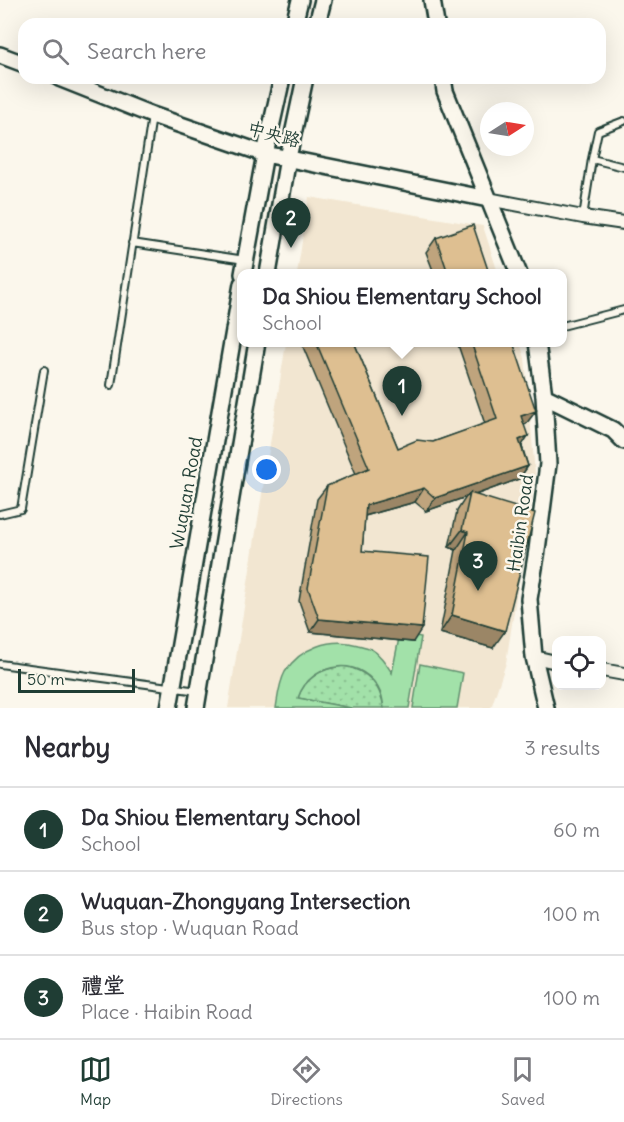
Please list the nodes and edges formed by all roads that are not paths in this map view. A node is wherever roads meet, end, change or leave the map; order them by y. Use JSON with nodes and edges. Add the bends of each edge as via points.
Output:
{"nodes":[{"id":1,"x":300,"y":0,"type":"edge"},
{"id":2,"x":323,"y":0,"type":"edge"},
{"id":3,"x":432,"y":0,"type":"edge"},
{"id":4,"x":296,"y":18,"type":"edge"},
{"id":5,"x":318,"y":18,"type":"edge"},
{"id":6,"x":435,"y":18,"type":"edge"},
{"id":7,"x":0,"y":55,"type":"edge"},
{"id":8,"x":18,"y":62,"type":"edge"},
{"id":9,"x":74,"y":84,"type":"edge"},
{"id":10,"x":281,"y":84,"type":"edge"},
{"id":11,"x":304,"y":84,"type":"edge"},
{"id":12,"x":444,"y":84,"type":"edge"},
{"id":13,"x":152,"y":115,"type":"junction"},
{"id":14,"x":624,"y":121,"type":"edge"},
{"id":15,"x":265,"y":154,"type":"junction"},
{"id":16,"x":288,"y":158,"type":"junction"},
{"id":17,"x":592,"y":159,"type":"junction"},
{"id":18,"x":624,"y":167,"type":"edge"},
{"id":19,"x":488,"y":199,"type":"junction"},
{"id":20,"x":583,"y":217,"type":"junction"},
{"id":21,"x":624,"y":223,"type":"edge"},
{"id":22,"x":132,"y":243,"type":"junction"},
{"id":23,"x":244,"y":267,"type":"edge"},
{"id":24,"x":269,"y":269,"type":"edge"},
{"id":25,"x":517,"y":269,"type":"edge"},
{"id":26,"x":624,"y":310,"type":"edge"},
{"id":27,"x":237,"y":313,"type":"edge"},
{"id":28,"x":567,"y":325,"type":"edge"},
{"id":29,"x":256,"y":347,"type":"edge"},
{"id":30,"x":538,"y":347,"type":"edge"},
{"id":31,"x":44,"y":370,"type":"dead end"},
{"id":32,"x":111,"y":385,"type":"dead end"},
{"id":33,"x":544,"y":396,"type":"junction"},
{"id":34,"x":624,"y":441,"type":"edge"},
{"id":35,"x":0,"y":514,"type":"edge"},
{"id":36,"x":199,"y":531,"type":"junction"},
{"id":37,"x":225,"y":536,"type":"junction"},
{"id":38,"x":534,"y":657,"type":"junction"},
{"id":39,"x":552,"y":661,"type":"edge"},
{"id":40,"x":0,"y":664,"type":"edge"},
{"id":41,"x":606,"y":671,"type":"edge"},
{"id":42,"x":624,"y":674,"type":"edge"},
{"id":43,"x":173,"y":688,"type":"junction"},
{"id":44,"x":199,"y":692,"type":"junction"},
{"id":45,"x":170,"y":708,"type":"edge"},
{"id":46,"x":196,"y":708,"type":"edge"},
{"id":47,"x":546,"y":708,"type":"edge"}],
"edges":[{"from":1,"to":4,"type":"street"},
{"from":2,"to":5,"type":"street"},
{"from":3,"to":6,"type":"street"},
{"from":7,"to":8,"type":"street"},
{"from":9,"to":13,"type":"street","name":"中央路"},
{"from":10,"to":15,"type":"street"},
{"from":11,"to":16,"type":"street"},
{"from":12,"to":19,"type":"street"},
{"from":13,"to":15,"type":"street","name":"中央路"},
{"from":13,"to":22,"type":"lane"},
{"from":14,"to":17,"type":"lane","via":[[598,131]]},
{"from":15,"to":16,"type":"street","name":"中央路"},
{"from":15,"to":23,"type":"street"},
{"from":16,"to":19,"type":"street","name":"中央路"},
{"from":16,"to":24,"type":"street"},
{"from":17,"to":18,"type":"lane"},
{"from":17,"to":20,"type":"lane"},
{"from":19,"to":20,"type":"street"},
{"from":19,"to":25,"type":"street"},
{"from":20,"to":21,"type":"street"},
{"from":22,"to":23,"type":"lane"},
{"from":22,"to":32,"type":"lane"},
{"from":26,"to":28,"type":"lane"},
{"from":27,"to":36,"type":"street","name":"Wuquan Road"},
{"from":29,"to":37,"type":"street"},
{"from":30,"to":33,"type":"street","name":"Haibin Road"},
{"from":31,"to":35,"type":"lane","via":[[21,509]]},
{"from":33,"to":34,"type":"street","via":[[614,430]]},
{"from":33,"to":38,"type":"street","name":"Haibin Road","via":[[548,464],[529,599]]},
{"from":36,"to":37,"type":"street"},
{"from":36,"to":43,"type":"street","name":"Wuquan Road"},
{"from":37,"to":44,"type":"street"},
{"from":38,"to":39,"type":"street"},
{"from":38,"to":47,"type":"street","name":"Haibin Road"},
{"from":40,"to":43,"type":"lane"},
{"from":41,"to":42,"type":"street"},
{"from":43,"to":44,"type":"lane"},
{"from":43,"to":45,"type":"street","name":"Wuquan Road"},
{"from":44,"to":46,"type":"street"}]}
